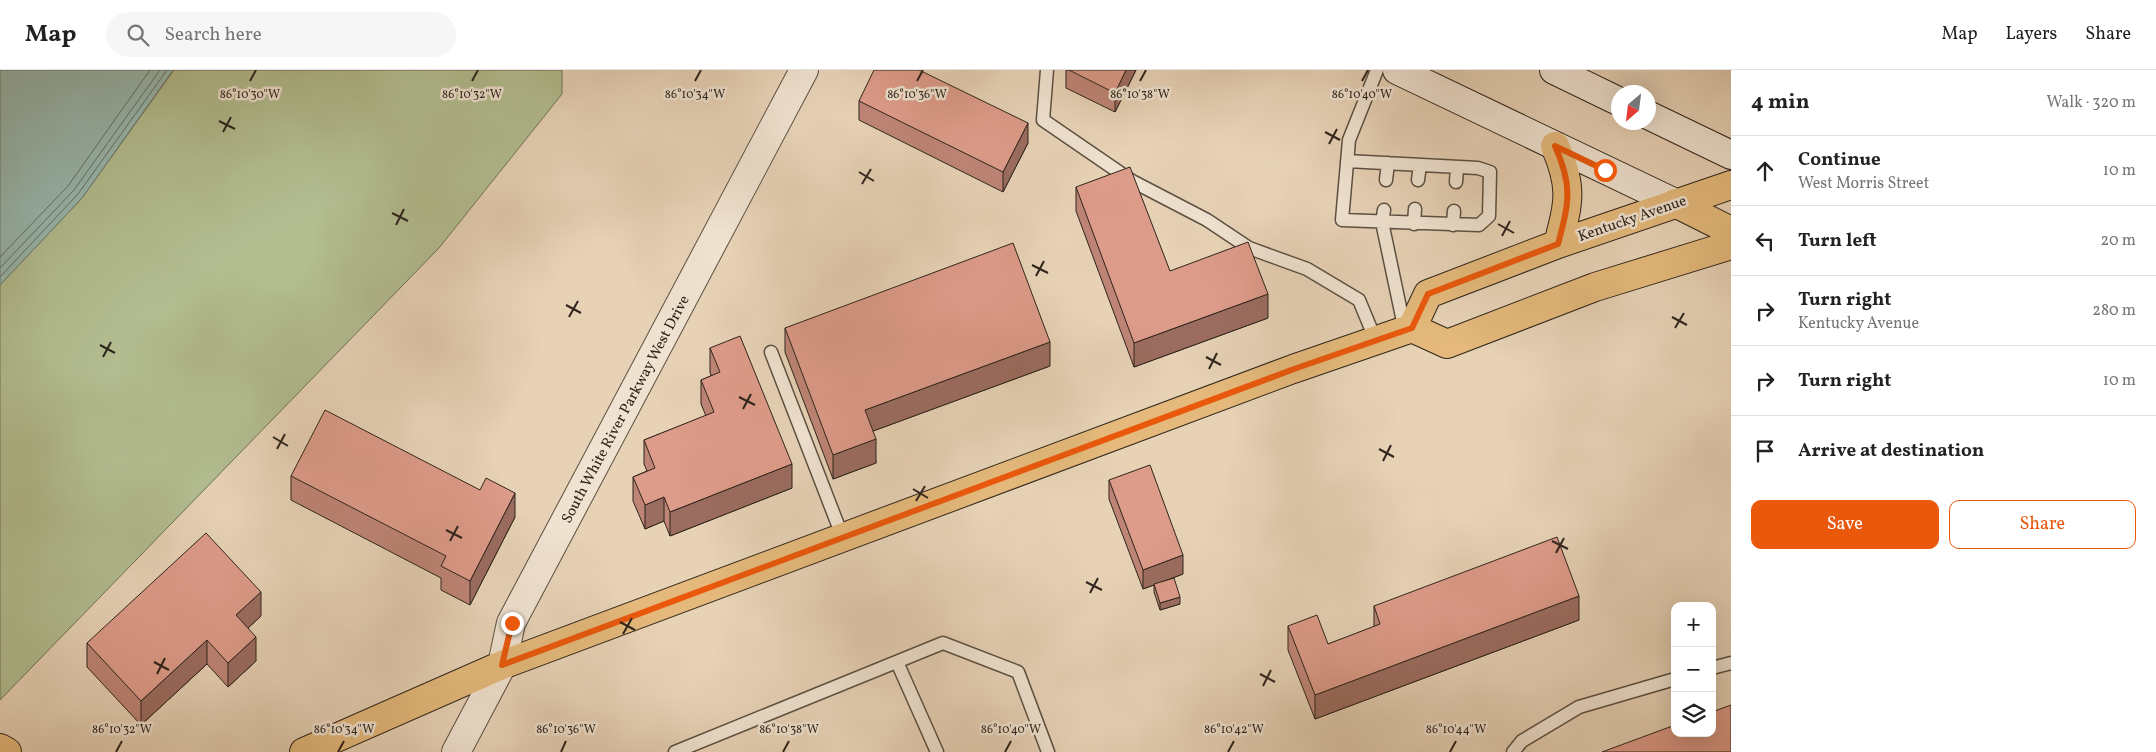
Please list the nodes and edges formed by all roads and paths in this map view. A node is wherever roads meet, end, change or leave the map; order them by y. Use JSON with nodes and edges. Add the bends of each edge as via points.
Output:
{"nodes":[{"id":1,"x":804,"y":70,"type":"edge"},
{"id":2,"x":1047,"y":70,"type":"edge"},
{"id":3,"x":1377,"y":70,"type":"edge"},
{"id":4,"x":1397,"y":70,"type":"edge"},
{"id":5,"x":1554,"y":70,"type":"edge"},
{"id":6,"x":1611,"y":98,"type":"edge"},
{"id":7,"x":1656,"y":119,"type":"edge"},
{"id":8,"x":1555,"y":146,"type":"junction"},
{"id":9,"x":1731,"y":155,"type":"edge"},
{"id":10,"x":1347,"y":161,"type":"junction"},
{"id":11,"x":1388,"y":163,"type":"junction"},
{"id":12,"x":1420,"y":165,"type":"junction"},
{"id":13,"x":1457,"y":167,"type":"junction"},
{"id":14,"x":1386,"y":180,"type":"dead end"},
{"id":15,"x":1418,"y":180,"type":"dead end"},
{"id":16,"x":1456,"y":182,"type":"dead end"},
{"id":17,"x":1731,"y":185,"type":"edge"},
{"id":18,"x":1675,"y":203,"type":"junction"},
{"id":19,"x":1415,"y":209,"type":"dead end"},
{"id":20,"x":1454,"y":211,"type":"dead end"},
{"id":21,"x":1383,"y":216,"type":"junction"},
{"id":22,"x":1414,"y":224,"type":"junction"},
{"id":23,"x":1453,"y":225,"type":"junction"},
{"id":24,"x":1731,"y":231,"type":"edge"},
{"id":25,"x":1558,"y":244,"type":"junction"},
{"id":26,"x":1731,"y":245,"type":"edge"},
{"id":27,"x":1408,"y":329,"type":"junction"},
{"id":28,"x":1376,"y":341,"type":"junction"},
{"id":29,"x":771,"y":352,"type":"dead end"},
{"id":30,"x":843,"y":538,"type":"junction"},
{"id":31,"x":897,"y":662,"type":"junction"},
{"id":32,"x":1731,"y":663,"type":"edge"},
{"id":33,"x":502,"y":665,"type":"junction"},
{"id":34,"x":1716,"y":667,"type":"edge"},
{"id":35,"x":1671,"y":680,"type":"edge"},
{"id":36,"x":0,"y":748,"type":"edge"},
{"id":37,"x":6,"y":752,"type":"edge"},
{"id":38,"x":304,"y":752,"type":"edge"},
{"id":39,"x":456,"y":752,"type":"edge"},
{"id":40,"x":675,"y":752,"type":"edge"},
{"id":41,"x":937,"y":752,"type":"edge"},
{"id":42,"x":1048,"y":752,"type":"edge"},
{"id":43,"x":1513,"y":752,"type":"edge"}],
"edges":[{"from":1,"to":33,"type":"street","name":"South White River Parkway West Drive","via":[[512,623]]},
{"from":2,"to":28,"type":"lane","via":[[1043,120],[1132,181],[1207,220],[1249,248],[1307,269],[1359,300]]},
{"from":3,"to":10,"type":"lane","via":[[1349,140]]},
{"from":4,"to":8,"type":"street"},
{"from":5,"to":6,"type":"street"},
{"from":7,"to":9,"type":"street"},
{"from":8,"to":18,"type":"street"},
{"from":8,"to":25,"type":"main road","via":[[1566,170],[1568,193]]},
{"from":10,"to":11,"type":"lane"},
{"from":10,"to":21,"type":"lane","via":[[1342,220]]},
{"from":11,"to":12,"type":"lane"},
{"from":11,"to":14,"type":"lane"},
{"from":12,"to":13,"type":"lane"},
{"from":12,"to":15,"type":"lane"},
{"from":13,"to":16,"type":"lane"},
{"from":13,"to":23,"type":"lane","via":[[1490,172],[1489,216],[1479,225]]},
{"from":17,"to":18,"type":"main road","name":"Kentucky Avenue"},
{"from":18,"to":24,"type":"main road"},
{"from":18,"to":25,"type":"main road","name":"Kentucky Avenue"},
{"from":19,"to":22,"type":"lane"},
{"from":20,"to":23,"type":"lane"},
{"from":21,"to":22,"type":"lane"},
{"from":21,"to":27,"type":"lane"},
{"from":22,"to":23,"type":"lane"},
{"from":25,"to":27,"type":"main road","name":"Kentucky Avenue","via":[[1428,294]]},
{"from":26,"to":27,"type":"main road","via":[[1595,287],[1447,344]]},
{"from":27,"to":28,"type":"main road"},
{"from":28,"to":30,"type":"main road"},
{"from":29,"to":30,"type":"lane"},
{"from":30,"to":33,"type":"main road"},
{"from":31,"to":40,"type":"lane"},
{"from":31,"to":41,"type":"lane"},
{"from":31,"to":42,"type":"lane","via":[[944,643],[1018,672]]},
{"from":32,"to":34,"type":"lane"},
{"from":33,"to":38,"type":"main road"},
{"from":33,"to":39,"type":"street","name":"South White River Parkway West Drive"},
{"from":35,"to":43,"type":"lane","via":[[1579,707],[1522,741]]},
{"from":36,"to":37,"type":"main road"}]}
